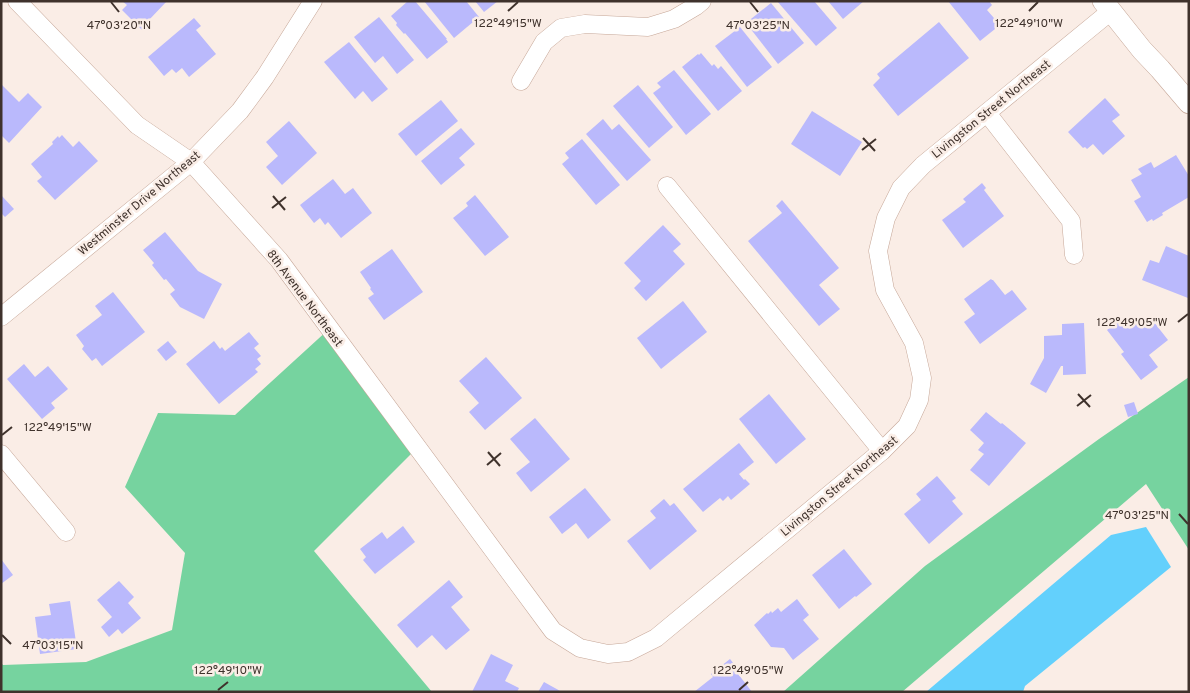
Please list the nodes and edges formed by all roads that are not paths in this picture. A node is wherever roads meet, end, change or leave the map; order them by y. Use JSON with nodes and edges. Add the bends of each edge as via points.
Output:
{"nodes":[{"id":1,"x":17,"y":1,"type":"edge"},
{"id":2,"x":313,"y":1,"type":"edge"},
{"id":3,"x":702,"y":1,"type":"edge"},
{"id":4,"x":1107,"y":6,"type":"edge"},
{"id":5,"x":521,"y":82,"type":"dead end"},
{"id":6,"x":1189,"y":103,"type":"edge"},
{"id":7,"x":987,"y":113,"type":"junction"},
{"id":8,"x":191,"y":162,"type":"junction"},
{"id":9,"x":667,"y":186,"type":"dead end"},
{"id":10,"x":1074,"y":255,"type":"dead end"},
{"id":11,"x":1,"y":317,"type":"edge"},
{"id":12,"x":882,"y":451,"type":"junction"},
{"id":13,"x":1,"y":454,"type":"edge"},
{"id":14,"x":66,"y":532,"type":"dead end"},
{"id":15,"x":553,"y":631,"type":"joint"}],
"edges":[{"from":1,"to":8,"type":"street","name":"8th Avenue Northeast","via":[[137,125]]},
{"from":2,"to":8,"type":"street","name":"Westminster Drive Northeast","via":[[265,78]]},
{"from":3,"to":5,"type":"street","via":[[674,19],[648,27],[585,24],[561,28],[544,42]]},
{"from":4,"to":6,"type":"street"},
{"from":4,"to":7,"type":"street","name":"Livingston Street Northeast"},
{"from":7,"to":10,"type":"street","via":[[1071,221]]},
{"from":7,"to":12,"type":"street","name":"Livingston Street Northeast","via":[[923,165],[901,188],[886,218],[878,251],[884,290],[914,343],[922,378],[919,400],[907,426]]},
{"from":8,"to":11,"type":"street","name":"Westminster Drive Northeast"},
{"from":8,"to":15,"type":"street","name":"8th Avenue Northeast","via":[[279,260]]},
{"from":9,"to":12,"type":"street"},
{"from":12,"to":15,"type":"street","name":"Livingston Street Northeast","via":[[656,638],[628,652],[608,654],[580,648]]},
{"from":13,"to":14,"type":"street"}]}
